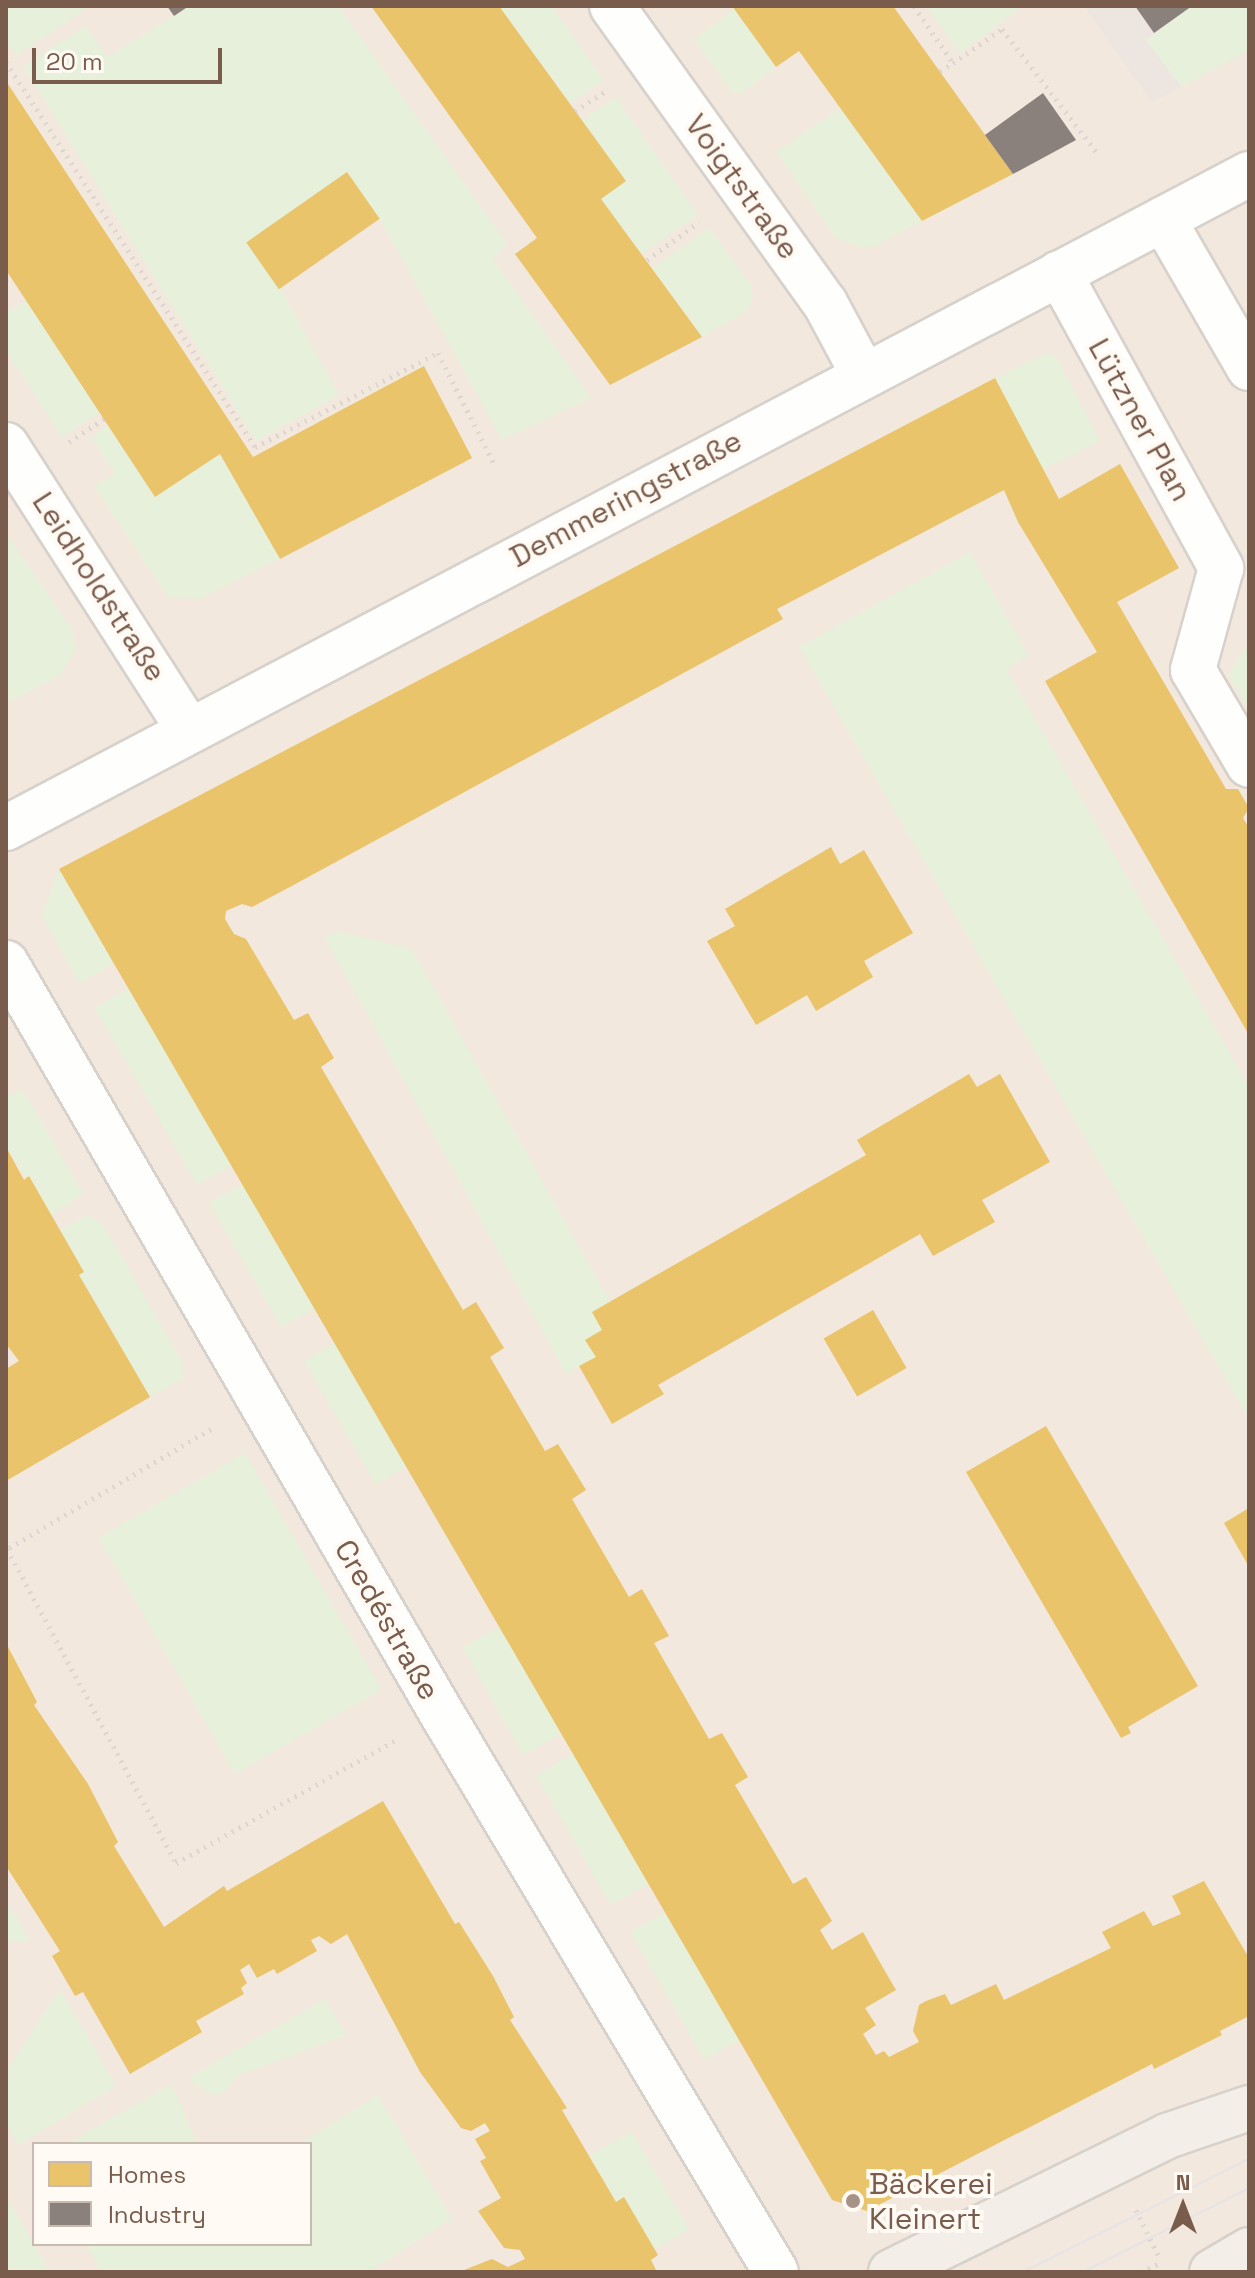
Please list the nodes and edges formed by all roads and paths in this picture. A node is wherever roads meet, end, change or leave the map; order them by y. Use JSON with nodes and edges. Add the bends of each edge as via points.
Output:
{"nodes":[{"id":1,"x":612,"y":6,"type":"edge"},
{"id":2,"x":914,"y":6,"type":"edge"},
{"id":3,"x":6,"y":62,"type":"edge"},
{"id":4,"x":953,"y":63,"type":"junction"},
{"id":5,"x":940,"y":71,"type":"dead end"},
{"id":6,"x":610,"y":88,"type":"dead end"},
{"id":7,"x":575,"y":111,"type":"dead end"},
{"id":8,"x":1098,"y":154,"type":"dead end"},
{"id":9,"x":1249,"y":174,"type":"edge"},
{"id":10,"x":705,"y":218,"type":"dead end"},
{"id":11,"x":1163,"y":219,"type":"junction"},
{"id":12,"x":647,"y":260,"type":"dead end"},
{"id":13,"x":1059,"y":273,"type":"junction"},
{"id":14,"x":1249,"y":368,"type":"edge"},
{"id":15,"x":863,"y":374,"type":"junction"},
{"id":16,"x":104,"y":419,"type":"dead end"},
{"id":17,"x":6,"y":445,"type":"edge"},
{"id":18,"x":55,"y":452,"type":"dead end"},
{"id":19,"x":494,"y":464,"type":"dead end"},
{"id":20,"x":1235,"y":560,"type":"edge"},
{"id":21,"x":189,"y":730,"type":"junction"},
{"id":22,"x":1249,"y":765,"type":"edge"},
{"id":23,"x":6,"y":828,"type":"edge"},
{"id":24,"x":6,"y":963,"type":"edge"},
{"id":25,"x":258,"y":1401,"type":"junction"},
{"id":26,"x":442,"y":1714,"type":"junction"},
{"id":27,"x":1249,"y":2108,"type":"edge"},
{"id":28,"x":1113,"y":2162,"type":"junction"},
{"id":29,"x":1162,"y":2262,"type":"junction"},
{"id":30,"x":776,"y":2272,"type":"edge"},
{"id":31,"x":891,"y":2272,"type":"edge"},
{"id":32,"x":1141,"y":2272,"type":"edge"},
{"id":33,"x":1166,"y":2272,"type":"edge"}],
"edges":[{"from":1,"to":15,"type":"street","name":"Voigtstraße","via":[[825,303]]},
{"from":2,"to":4,"type":"path"},
{"from":3,"to":19,"type":"path","via":[[255,447],[438,353]]},
{"from":4,"to":5,"type":"path"},
{"from":4,"to":8,"type":"path","via":[[1002,29]]},
{"from":6,"to":7,"type":"path"},
{"from":9,"to":11,"type":"street","name":"Demmeringstraße"},
{"from":10,"to":12,"type":"path"},
{"from":11,"to":13,"type":"street","name":"Demmeringstraße"},
{"from":11,"to":14,"type":"street"},
{"from":13,"to":15,"type":"street","name":"Demmeringstraße"},
{"from":13,"to":20,"type":"street","name":"Lützner Plan"},
{"from":15,"to":21,"type":"street","name":"Demmeringstraße"},
{"from":16,"to":18,"type":"path"},
{"from":17,"to":21,"type":"street","name":"Leidholdstraße"},
{"from":20,"to":22,"type":"street","name":"Lützner Plan","via":[[1193,670]]},
{"from":21,"to":23,"type":"street","name":"Demmeringstraße"},
{"from":24,"to":25,"type":"street","name":"Credéstraße"},
{"from":25,"to":26,"type":"street","name":"Credéstraße"},
{"from":25,"to":26,"type":"path","via":[[7,1549],[176,1863]]},
{"from":26,"to":30,"type":"street","name":"Credéstraße"},
{"from":27,"to":28,"type":"main road","via":[[1167,2136]]},
{"from":28,"to":29,"type":"path"},
{"from":28,"to":31,"type":"main road"},
{"from":29,"to":32,"type":"path"},
{"from":29,"to":33,"type":"path"}]}
